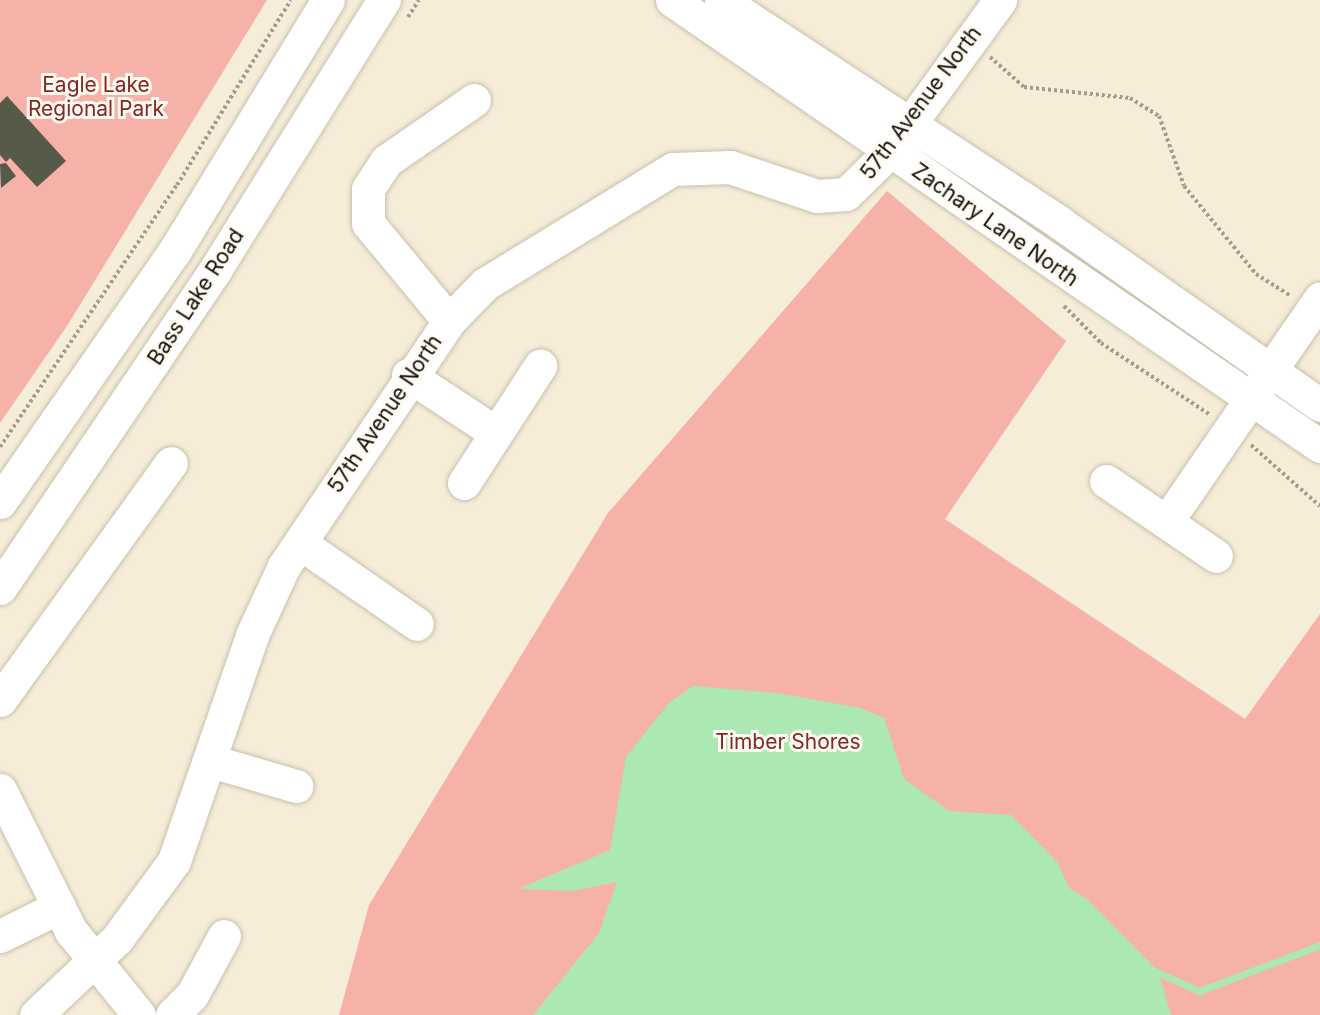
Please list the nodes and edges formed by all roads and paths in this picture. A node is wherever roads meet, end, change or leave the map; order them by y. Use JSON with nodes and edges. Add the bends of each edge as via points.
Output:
{"nodes":[{"id":1,"x":291,"y":0,"type":"edge"},
{"id":2,"x":328,"y":0,"type":"edge"},
{"id":3,"x":384,"y":0,"type":"edge"},
{"id":4,"x":672,"y":0,"type":"edge"},
{"id":5,"x":721,"y":0,"type":"edge"},
{"id":6,"x":1000,"y":0,"type":"edge"},
{"id":7,"x":970,"y":38,"type":"junction"},
{"id":8,"x":474,"y":99,"type":"dead end"},
{"id":9,"x":909,"y":125,"type":"junction"},
{"id":10,"x":890,"y":152,"type":"junction"},
{"id":11,"x":1316,"y":303,"type":"edge"},
{"id":12,"x":449,"y":321,"type":"junction"},
{"id":13,"x":540,"y":366,"type":"dead end"},
{"id":14,"x":1270,"y":369,"type":"junction"},
{"id":15,"x":408,"y":375,"type":"junction"},
{"id":16,"x":1252,"y":401,"type":"junction"},
{"id":17,"x":1320,"y":405,"type":"edge"},
{"id":18,"x":496,"y":433,"type":"junction"},
{"id":19,"x":1320,"y":446,"type":"edge"},
{"id":20,"x":0,"y":447,"type":"edge"},
{"id":21,"x":171,"y":463,"type":"dead end"},
{"id":22,"x":1106,"y":481,"type":"dead end"},
{"id":23,"x":464,"y":483,"type":"dead end"},
{"id":24,"x":0,"y":502,"type":"edge"},
{"id":25,"x":1167,"y":521,"type":"junction"},
{"id":26,"x":300,"y":543,"type":"junction"},
{"id":27,"x":1216,"y":556,"type":"dead end"},
{"id":28,"x":0,"y":588,"type":"edge"},
{"id":29,"x":417,"y":624,"type":"dead end"},
{"id":30,"x":0,"y":700,"type":"edge"},
{"id":31,"x":211,"y":761,"type":"junction"},
{"id":32,"x":296,"y":786,"type":"dead end"},
{"id":33,"x":0,"y":790,"type":"edge"},
{"id":34,"x":59,"y":907,"type":"junction"},
{"id":35,"x":0,"y":936,"type":"edge"},
{"id":36,"x":224,"y":936,"type":"dead end"},
{"id":37,"x":96,"y":958,"type":"junction"},
{"id":38,"x":36,"y":1015,"type":"edge"},
{"id":39,"x":139,"y":1015,"type":"edge"},
{"id":40,"x":171,"y":1015,"type":"edge"}],
"edges":[{"from":1,"to":20,"type":"path","via":[[177,185]]},
{"from":2,"to":24,"type":"street","name":"Bass Lake Road","via":[[174,252]]},
{"from":3,"to":28,"type":"street","name":"Bass Lake Road","via":[[215,270]]},
{"from":4,"to":10,"type":"street","name":"Zachary Lane North"},
{"from":5,"to":9,"type":"street","name":"Zachary Lane North"},
{"from":6,"to":7,"type":"street","name":"57th Avenue North"},
{"from":7,"to":9,"type":"street","name":"57th Avenue North"},
{"from":7,"to":11,"type":"path","via":[[1024,87],[1130,98],[1159,116],[1184,186],[1256,274]]},
{"from":8,"to":12,"type":"street","via":[[386,160],[368,189],[369,223]]},
{"from":9,"to":10,"type":"street","name":"57th Avenue North"},
{"from":9,"to":14,"type":"street","name":"Zachary Lane North"},
{"from":10,"to":12,"type":"street","name":"57th Avenue North","via":[[859,186],[833,196],[817,196],[730,166],[673,169],[485,284]]},
{"from":10,"to":16,"type":"street","name":"Zachary Lane North"},
{"from":11,"to":14,"type":"street"},
{"from":12,"to":15,"type":"street","name":"57th Avenue North"},
{"from":13,"to":18,"type":"street"},
{"from":14,"to":16,"type":"street"},
{"from":14,"to":17,"type":"street","name":"Zachary Lane North"},
{"from":15,"to":18,"type":"street"},
{"from":15,"to":26,"type":"street","name":"57th Avenue North"},
{"from":16,"to":19,"type":"street","name":"Zachary Lane North"},
{"from":16,"to":25,"type":"street"},
{"from":18,"to":23,"type":"street"},
{"from":21,"to":30,"type":"street"},
{"from":22,"to":25,"type":"street"},
{"from":25,"to":27,"type":"street"},
{"from":26,"to":29,"type":"street"},
{"from":26,"to":31,"type":"street","name":"57th Avenue North","via":[[257,624]]},
{"from":31,"to":32,"type":"street"},
{"from":31,"to":37,"type":"street","name":"57th Avenue North","via":[[174,861],[146,905]]},
{"from":33,"to":34,"type":"street"},
{"from":34,"to":35,"type":"street"},
{"from":34,"to":37,"type":"street","via":[[71,931]]},
{"from":36,"to":40,"type":"street","via":[[192,995]]},
{"from":37,"to":38,"type":"street","name":"57th Avenue North"},
{"from":37,"to":39,"type":"street"}]}
